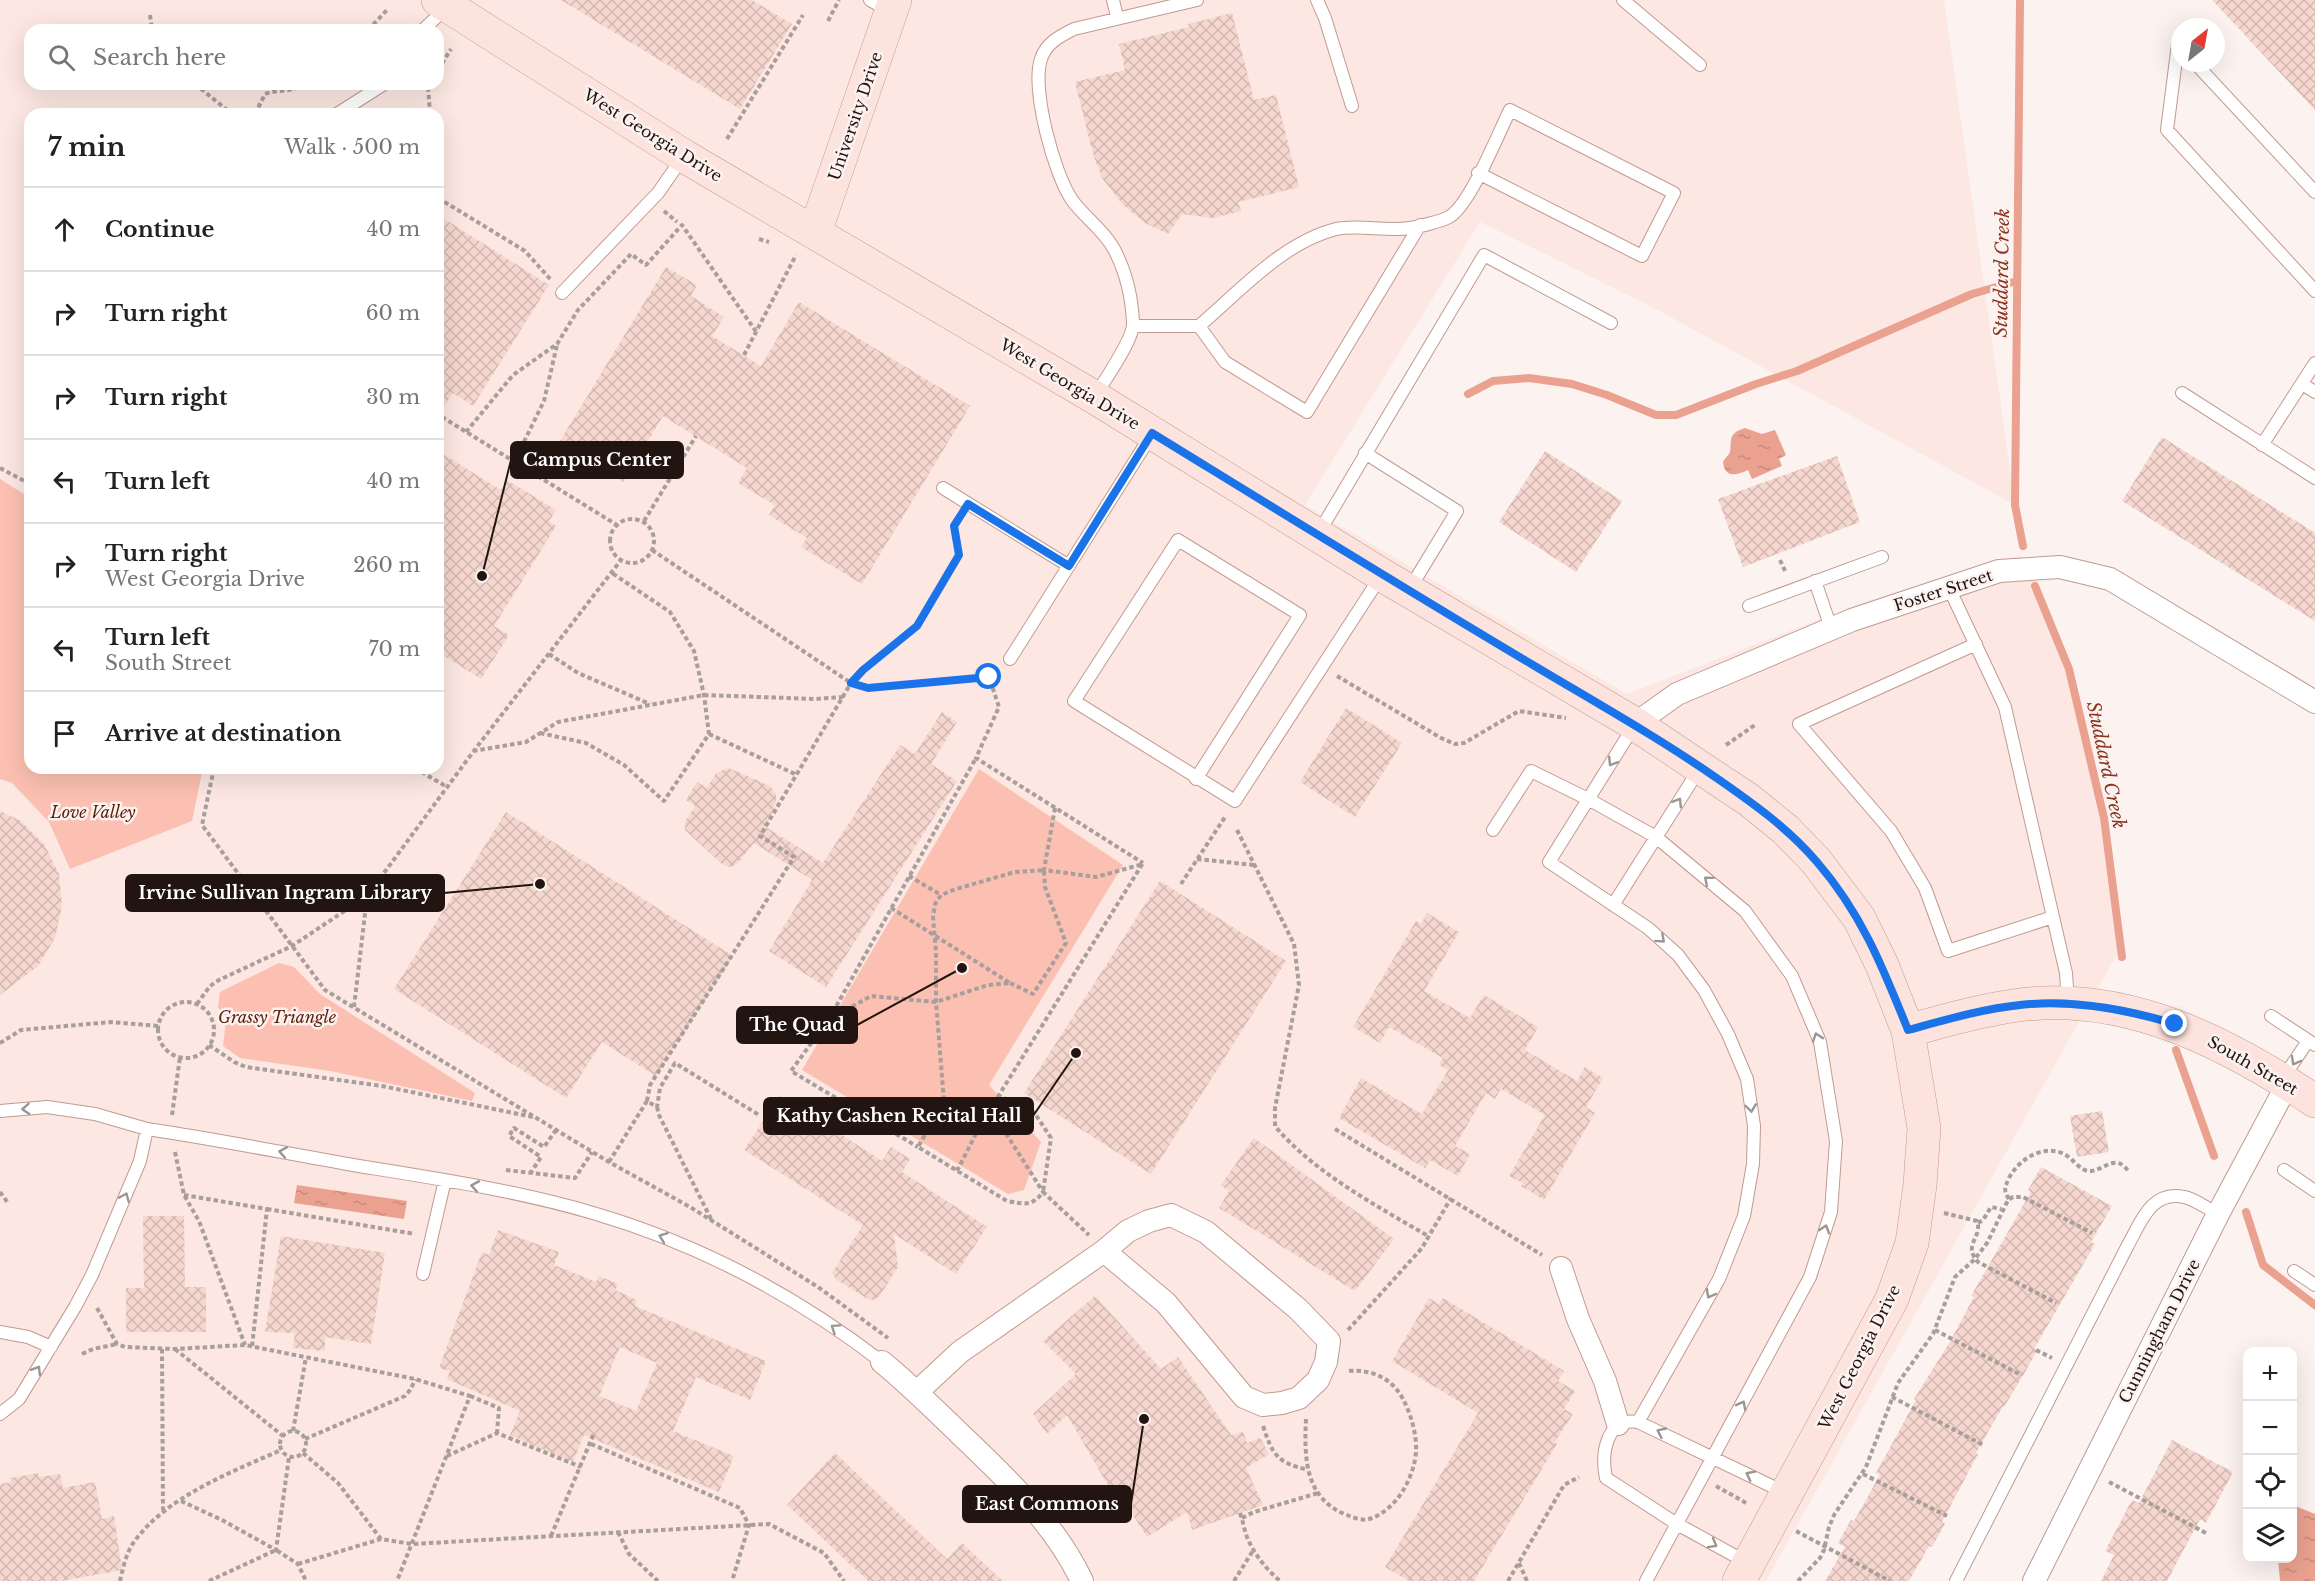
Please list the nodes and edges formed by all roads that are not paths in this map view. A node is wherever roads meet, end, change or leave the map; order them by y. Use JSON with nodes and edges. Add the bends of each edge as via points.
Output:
{"nodes":[{"id":1,"x":1113,"y":0,"type":"edge"},
{"id":2,"x":1197,"y":0,"type":"edge"},
{"id":3,"x":1317,"y":0,"type":"edge"},
{"id":4,"x":1623,"y":0,"type":"edge"},
{"id":5,"x":448,"y":2,"type":"edge"},
{"id":6,"x":886,"y":4,"type":"edge"},
{"id":7,"x":1117,"y":17,"type":"junction"},
{"id":8,"x":428,"y":24,"type":"edge"},
{"id":9,"x":1700,"y":65,"type":"dead end"},
{"id":10,"x":2174,"y":72,"type":"edge"},
{"id":11,"x":2203,"y":72,"type":"edge"},
{"id":12,"x":375,"y":90,"type":"edge"},
{"id":13,"x":1352,"y":106,"type":"dead end"},
{"id":14,"x":346,"y":108,"type":"edge"},
{"id":15,"x":684,"y":156,"type":"junction"},
{"id":16,"x":1478,"y":173,"type":"junction"},
{"id":17,"x":2315,"y":192,"type":"edge"},
{"id":18,"x":1420,"y":225,"type":"junction"},
{"id":19,"x":815,"y":232,"type":"junction"},
{"id":20,"x":2315,"y":291,"type":"edge"},
{"id":21,"x":562,"y":293,"type":"road end"},
{"id":22,"x":1611,"y":323,"type":"dead end"},
{"id":23,"x":1134,"y":326,"type":"junction"},
{"id":24,"x":1199,"y":326,"type":"junction"},
{"id":25,"x":2315,"y":363,"type":"edge"},
{"id":26,"x":2302,"y":384,"type":"junction"},
{"id":27,"x":2315,"y":392,"type":"edge"},
{"id":28,"x":2182,"y":393,"type":"dead end"},
{"id":29,"x":1094,"y":397,"type":"junction"},
{"id":30,"x":1152,"y":433,"type":"junction"},
{"id":31,"x":2262,"y":445,"type":"junction"},
{"id":32,"x":1365,"y":453,"type":"junction"},
{"id":33,"x":2315,"y":478,"type":"edge"},
{"id":34,"x":943,"y":488,"type":"dead end"},
{"id":35,"x":1318,"y":536,"type":"junction"},
{"id":36,"x":1882,"y":557,"type":"dead end"},
{"id":37,"x":1069,"y":566,"type":"junction"},
{"id":38,"x":1815,"y":581,"type":"junction"},
{"id":39,"x":1395,"y":583,"type":"junction"},
{"id":40,"x":1950,"y":588,"type":"junction"},
{"id":41,"x":1749,"y":606,"type":"dead end"},
{"id":42,"x":1831,"y":628,"type":"junction"},
{"id":43,"x":1977,"y":644,"type":"junction"},
{"id":44,"x":1010,"y":659,"type":"dead end"},
{"id":45,"x":2315,"y":702,"type":"edge"},
{"id":46,"x":1635,"y":724,"type":"junction"},
{"id":47,"x":1701,"y":767,"type":"junction"},
{"id":48,"x":1196,"y":778,"type":"junction"},
{"id":49,"x":1588,"y":799,"type":"junction"},
{"id":50,"x":1493,"y":830,"type":"dead end"},
{"id":51,"x":1656,"y":837,"type":"junction"},
{"id":52,"x":1613,"y":905,"type":"junction"},
{"id":53,"x":2054,"y":917,"type":"junction"},
{"id":54,"x":2068,"y":1004,"type":"junction"},
{"id":55,"x":2271,"y":1016,"type":"dead end"},
{"id":56,"x":1908,"y":1030,"type":"junction"},
{"id":57,"x":2311,"y":1043,"type":"edge"},
{"id":58,"x":2288,"y":1083,"type":"junction"},
{"id":59,"x":2315,"y":1101,"type":"edge"},
{"id":60,"x":0,"y":1111,"type":"edge"},
{"id":61,"x":147,"y":1129,"type":"junction"},
{"id":62,"x":2284,"y":1170,"type":"dead end"},
{"id":63,"x":445,"y":1180,"type":"junction"},
{"id":64,"x":2315,"y":1191,"type":"edge"},
{"id":65,"x":2218,"y":1214,"type":"junction"},
{"id":66,"x":1104,"y":1251,"type":"junction"},
{"id":67,"x":1561,"y":1268,"type":"road end"},
{"id":68,"x":2294,"y":1271,"type":"dead end"},
{"id":69,"x":423,"y":1274,"type":"dead end"},
{"id":70,"x":2315,"y":1285,"type":"edge"},
{"id":71,"x":0,"y":1332,"type":"edge"},
{"id":72,"x":51,"y":1347,"type":"junction"},
{"id":73,"x":888,"y":1353,"type":"joint"},
{"id":74,"x":917,"y":1392,"type":"junction"},
{"id":75,"x":0,"y":1414,"type":"edge"},
{"id":76,"x":1628,"y":1423,"type":"junction"},
{"id":77,"x":1714,"y":1456,"type":"junction"},
{"id":78,"x":1787,"y":1493,"type":"junction"},
{"id":79,"x":1677,"y":1524,"type":"junction"},
{"id":80,"x":1744,"y":1572,"type":"edge"},
{"id":81,"x":1082,"y":1581,"type":"edge"},
{"id":82,"x":1646,"y":1581,"type":"edge"},
{"id":83,"x":1956,"y":1581,"type":"edge"},
{"id":84,"x":2034,"y":1581,"type":"edge"}],
"edges":[{"from":1,"to":7,"type":"lane"},
{"from":2,"to":7,"type":"lane"},
{"from":3,"to":13,"type":"lane"},
{"from":4,"to":9,"type":"lane"},
{"from":5,"to":8,"type":"lane"},
{"from":5,"to":15,"type":"street","name":"West Georgia Drive"},
{"from":6,"to":19,"type":"street","name":"University Drive"},
{"from":7,"to":23,"type":"lane","via":[[1058,36],[1041,59],[1038,76],[1059,177],[1072,200],[1112,246],[1126,275]]},
{"from":10,"to":20,"type":"lane","via":[[2167,130]]},
{"from":11,"to":17,"type":"lane"},
{"from":12,"to":14,"type":"lane"},
{"from":15,"to":19,"type":"street","name":"West Georgia Drive"},
{"from":15,"to":21,"type":"lane","via":[[658,193]]},
{"from":16,"to":16,"type":"lane","via":[[1510,110],[1674,193],[1642,256]]},
{"from":16,"to":18,"type":"lane","via":[[1465,199],[1449,217]]},
{"from":18,"to":24,"type":"lane","via":[[1337,229],[1310,240],[1281,256]]},
{"from":18,"to":24,"type":"lane","via":[[1307,412],[1226,362]]},
{"from":19,"to":29,"type":"street","name":"West Georgia Drive"},
{"from":22,"to":32,"type":"lane","via":[[1484,255]]},
{"from":23,"to":24,"type":"lane"},
{"from":23,"to":29,"type":"lane"},
{"from":25,"to":26,"type":"lane"},
{"from":26,"to":27,"type":"lane"},
{"from":26,"to":31,"type":"lane"},
{"from":28,"to":31,"type":"lane"},
{"from":29,"to":30,"type":"street","name":"West Georgia Drive"},
{"from":30,"to":35,"type":"street","name":"West Georgia Drive"},
{"from":30,"to":37,"type":"lane"},
{"from":31,"to":33,"type":"lane"},
{"from":32,"to":35,"type":"lane"},
{"from":32,"to":39,"type":"lane","via":[[1457,511]]},
{"from":34,"to":37,"type":"lane"},
{"from":35,"to":39,"type":"street","name":"West Georgia Drive"},
{"from":36,"to":38,"type":"lane"},
{"from":37,"to":44,"type":"lane"},
{"from":38,"to":41,"type":"lane"},
{"from":38,"to":42,"type":"lane"},
{"from":39,"to":46,"type":"street","name":"West Georgia Drive"},
{"from":39,"to":48,"type":"lane","via":[[1235,801]]},
{"from":40,"to":42,"type":"street","name":"Foster Street"},
{"from":40,"to":43,"type":"lane"},
{"from":40,"to":45,"type":"street","name":"Foster Street","via":[[1999,571],[2060,567],[2110,579]]},
{"from":42,"to":46,"type":"street","name":"Foster Street","via":[[1677,694]]},
{"from":43,"to":53,"type":"lane","via":[[2005,708]]},
{"from":43,"to":53,"type":"lane","via":[[1799,724],[1891,831],[1925,888],[1948,951]]},
{"from":46,"to":47,"type":"street","name":"West Georgia Drive"},
{"from":46,"to":49,"type":"lane","one_way":true},
{"from":51,"to":47,"type":"lane","one_way":true},
{"from":47,"to":56,"type":"street","name":"West Georgia Drive","via":[[1786,830],[1839,888],[1882,965]]},
{"from":48,"to":48,"type":"lane","via":[[1074,701],[1178,540],[1300,615]]},
{"from":49,"to":50,"type":"lane","via":[[1531,771]]},
{"from":49,"to":51,"type":"lane"},
{"from":49,"to":52,"type":"lane","via":[[1549,862]]},
{"from":51,"to":52,"type":"lane"},
{"from":77,"to":51,"type":"lane","one_way":true,"via":[[1810,1277],[1831,1212],[1836,1142],[1820,1042],[1792,976],[1745,911]]},
{"from":52,"to":76,"type":"lane","one_way":true,"via":[[1648,928],[1678,955],[1704,990],[1747,1078],[1754,1126],[1750,1190],[1719,1279]]},
{"from":53,"to":54,"type":"lane"},
{"from":54,"to":56,"type":"street","name":"South Street","via":[[2021,1005]]},
{"from":54,"to":58,"type":"street","name":"South Street","via":[[2140,1014],[2175,1024]]},
{"from":55,"to":57,"type":"lane"},
{"from":56,"to":78,"type":"street","name":"West Georgia Drive","via":[[1924,1128],[1912,1243],[1892,1299]]},
{"from":57,"to":58,"type":"lane","one_way":true,"via":[[2291,1066]]},
{"from":58,"to":59,"type":"street","name":"South Street"},
{"from":58,"to":65,"type":"street","name":"Cunningham Drive"},
{"from":61,"to":60,"type":"lane","one_way":true,"via":[[95,1114],[47,1107]]},
{"from":63,"to":61,"type":"lane","one_way":true},
{"from":72,"to":61,"type":"lane","one_way":true,"via":[[92,1275],[140,1161]]},
{"from":62,"to":64,"type":"lane"},
{"from":63,"to":69,"type":"lane"},
{"from":73,"to":63,"type":"lane","one_way":true,"via":[[727,1264],[666,1238],[593,1213]]},
{"from":65,"to":83,"type":"lane","via":[[2185,1197],[2165,1197],[2153,1202]]},
{"from":65,"to":84,"type":"street","name":"Cunningham Drive"},
{"from":66,"to":66,"type":"street","via":[[1128,1231],[1171,1215],[1206,1232],[1298,1309],[1329,1341],[1326,1362],[1314,1385],[1299,1398],[1282,1403],[1263,1405],[1244,1397],[1166,1303]]},
{"from":66,"to":74,"type":"street","via":[[960,1352]]},
{"from":67,"to":76,"type":"street","via":[[1578,1319]]},
{"from":68,"to":70,"type":"lane"},
{"from":71,"to":72,"type":"lane","via":[[28,1337]]},
{"from":75,"to":72,"type":"lane","one_way":true,"via":[[19,1399]]},
{"from":73,"to":74,"type":"street"},
{"from":74,"to":81,"type":"street","via":[[1024,1497],[1059,1540]]},
{"from":77,"to":76,"type":"lane","one_way":true},
{"from":76,"to":79,"type":"lane","via":[[1605,1448],[1606,1478]]},
{"from":78,"to":77,"type":"lane","one_way":true},
{"from":77,"to":79,"type":"lane"},
{"from":78,"to":80,"type":"street","name":"West Georgia Drive"},
{"from":79,"to":80,"type":"lane","one_way":true},
{"from":79,"to":82,"type":"lane"}]}
